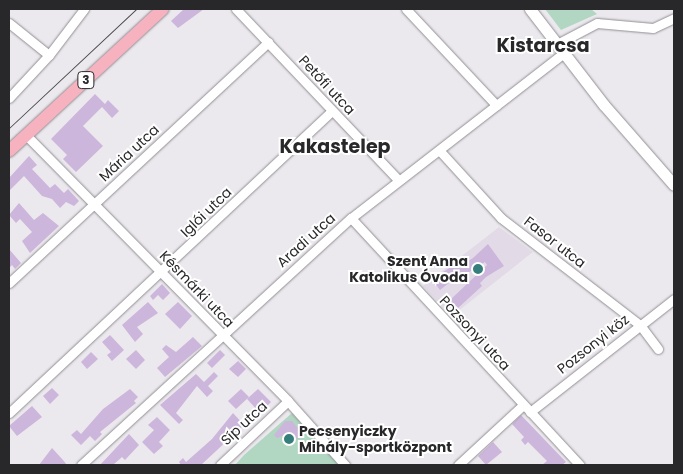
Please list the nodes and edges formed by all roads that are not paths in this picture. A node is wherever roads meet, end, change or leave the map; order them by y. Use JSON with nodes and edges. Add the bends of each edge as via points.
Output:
{"nodes":[{"id":1,"x":84,"y":9,"type":"edge"},
{"id":2,"x":163,"y":9,"type":"edge"},
{"id":3,"x":236,"y":9,"type":"edge"},
{"id":4,"x":406,"y":9,"type":"edge"},
{"id":5,"x":530,"y":9,"type":"edge"},
{"id":6,"x":672,"y":22,"type":"edge"},
{"id":7,"x":9,"y":23,"type":"edge"},
{"id":8,"x":268,"y":42,"type":"junction"},
{"id":9,"x":560,"y":49,"type":"junction"},
{"id":10,"x":50,"y":55,"type":"junction"},
{"id":11,"x":9,"y":98,"type":"edge"},
{"id":12,"x":496,"y":105,"type":"junction"},
{"id":13,"x":332,"y":111,"type":"junction"},
{"id":14,"x":26,"y":135,"type":"junction"},
{"id":15,"x":439,"y":150,"type":"junction"},
{"id":16,"x":9,"y":151,"type":"edge"},
{"id":17,"x":398,"y":180,"type":"junction"},
{"id":18,"x":674,"y":186,"type":"edge"},
{"id":19,"x":94,"y":204,"type":"junction"},
{"id":20,"x":351,"y":218,"type":"junction"},
{"id":21,"x":162,"y":272,"type":"junction"},
{"id":22,"x":9,"y":283,"type":"edge"},
{"id":23,"x":674,"y":299,"type":"edge"},
{"id":24,"x":640,"y":325,"type":"junction"},
{"id":25,"x":222,"y":334,"type":"junction"},
{"id":26,"x":658,"y":350,"type":"dead end"},
{"id":27,"x":288,"y":401,"type":"junction"},
{"id":28,"x":527,"y":408,"type":"junction"},
{"id":29,"x":9,"y":413,"type":"edge"},
{"id":30,"x":81,"y":465,"type":"edge"},
{"id":31,"x":220,"y":465,"type":"edge"},
{"id":32,"x":344,"y":465,"type":"edge"},
{"id":33,"x":458,"y":465,"type":"edge"},
{"id":34,"x":580,"y":465,"type":"edge"}],
"edges":[{"from":1,"to":10,"type":"street"},
{"from":2,"to":14,"type":"main road","number":"3"},
{"from":3,"to":8,"type":"street","name":"Petőfi utca"},
{"from":4,"to":12,"type":"street"},
{"from":5,"to":9,"type":"main road"},
{"from":6,"to":9,"type":"street","name":"Aradi utca","via":[[653,28],[597,23]]},
{"from":7,"to":10,"type":"street"},
{"from":8,"to":13,"type":"street","name":"Petőfi utca"},
{"from":8,"to":19,"type":"street","name":"Mária utca"},
{"from":9,"to":12,"type":"street","name":"Aradi utca"},
{"from":9,"to":18,"type":"main road"},
{"from":10,"to":11,"type":"street"},
{"from":12,"to":15,"type":"street","name":"Aradi utca"},
{"from":13,"to":17,"type":"street","name":"Petőfi utca"},
{"from":13,"to":21,"type":"street","name":"Iglói utca"},
{"from":14,"to":16,"type":"main road","number":"3"},
{"from":14,"to":19,"type":"street","name":"Késmárki utca"},
{"from":15,"to":17,"type":"street","name":"Aradi utca"},
{"from":15,"to":24,"type":"street","name":"Fasor utca","via":[[501,218]]},
{"from":17,"to":20,"type":"street","name":"Aradi utca"},
{"from":19,"to":21,"type":"street","name":"Késmárki utca"},
{"from":19,"to":22,"type":"street","name":"Mária utca"},
{"from":20,"to":25,"type":"street","name":"Aradi utca"},
{"from":20,"to":28,"type":"street","name":"Pozsonyi utca"},
{"from":21,"to":25,"type":"street","name":"Késmárki utca"},
{"from":21,"to":29,"type":"street","name":"Iglói utca"},
{"from":23,"to":24,"type":"street","name":"Pozsonyi köz"},
{"from":24,"to":26,"type":"street","name":"Fasor utca"},
{"from":24,"to":28,"type":"street","name":"Pozsonyi köz"},
{"from":25,"to":27,"type":"street","name":"Késmárki utca"},
{"from":25,"to":30,"type":"street","name":"Aradi utca"},
{"from":27,"to":31,"type":"street","name":"Síp utca"},
{"from":27,"to":32,"type":"street","name":"Késmárki utca"},
{"from":28,"to":33,"type":"street","name":"Pozsonyi köz"},
{"from":28,"to":34,"type":"street","name":"Pozsonyi utca"}]}
